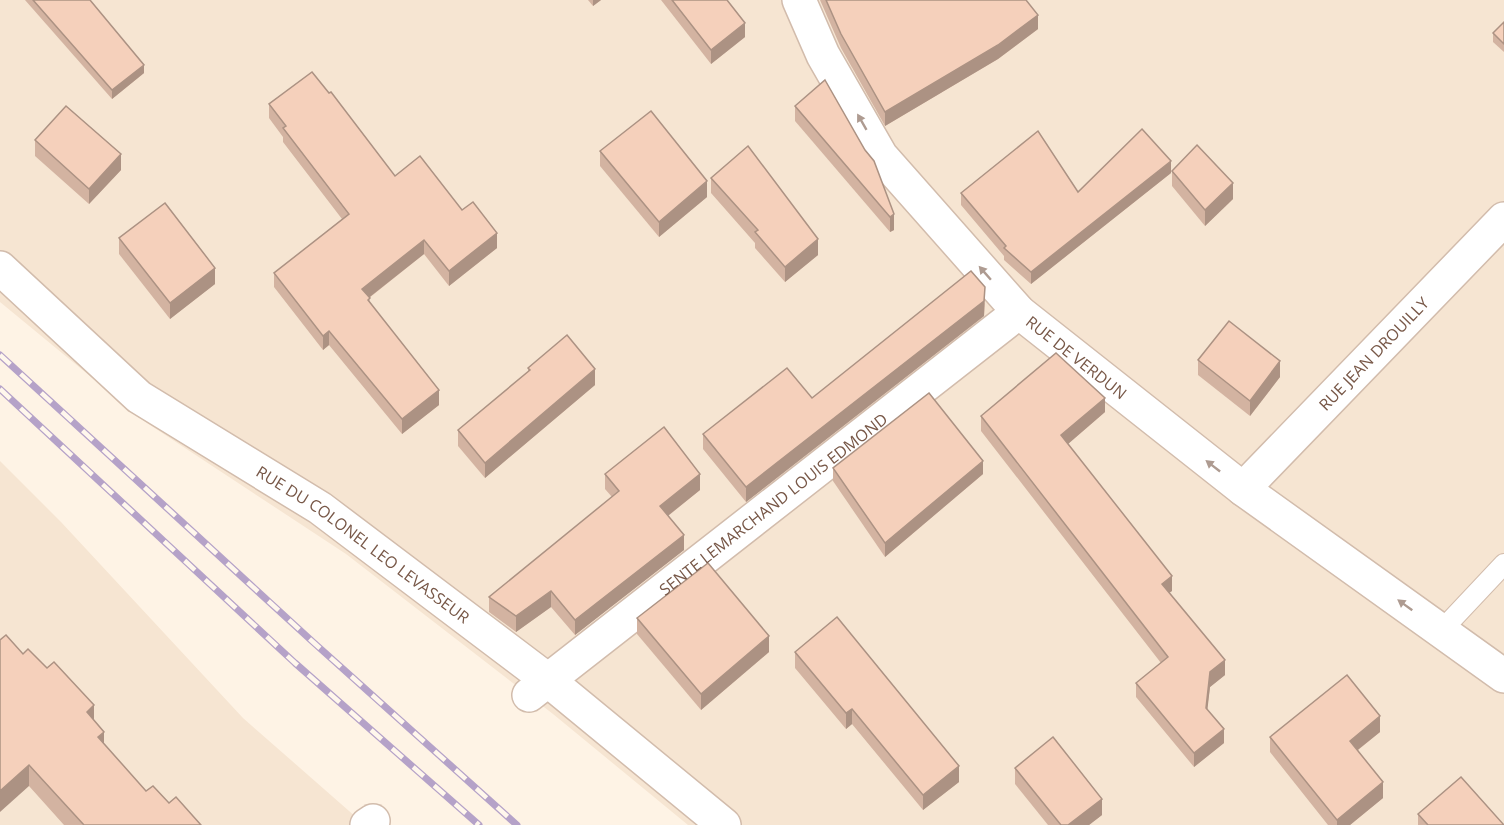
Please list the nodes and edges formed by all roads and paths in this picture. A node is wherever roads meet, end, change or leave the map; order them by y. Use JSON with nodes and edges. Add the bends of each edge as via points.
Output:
{"nodes":[{"id":1,"x":799,"y":0,"type":"edge"},
{"id":2,"x":1504,"y":219,"type":"edge"},
{"id":3,"x":0,"y":268,"type":"edge"},
{"id":4,"x":1019,"y":312,"type":"junction"},
{"id":5,"x":1243,"y":489,"type":"junction"},
{"id":6,"x":1504,"y":564,"type":"edge"},
{"id":7,"x":1441,"y":631,"type":"junction"},
{"id":8,"x":1504,"y":676,"type":"edge"},
{"id":9,"x":539,"y":688,"type":"junction"},
{"id":10,"x":724,"y":825,"type":"edge"}],
"edges":[{"from":4,"to":1,"type":"street","name":"RUE DE VERDUN","one_way":true,"via":[[881,156],[823,55]]},
{"from":2,"to":5,"type":"street","name":"RUE JEAN DROUILLY"},
{"from":3,"to":9,"type":"street","name":"RUE DU COLONEL LEO LEVASSEUR","via":[[139,398],[320,508]]},
{"from":5,"to":4,"type":"street","name":"RUE DE VERDUN","one_way":true},
{"from":4,"to":9,"type":"street","name":"SENTE LEMARCHAND LOUIS EDMOND"},
{"from":7,"to":5,"type":"street","name":"RUE DE VERDUN","one_way":true},
{"from":6,"to":7,"type":"lane"},
{"from":7,"to":8,"type":"street","name":"RUE DE VERDUN"},
{"from":9,"to":10,"type":"street","name":"RUE DU COLONEL LEO LEVASSEUR"}]}
